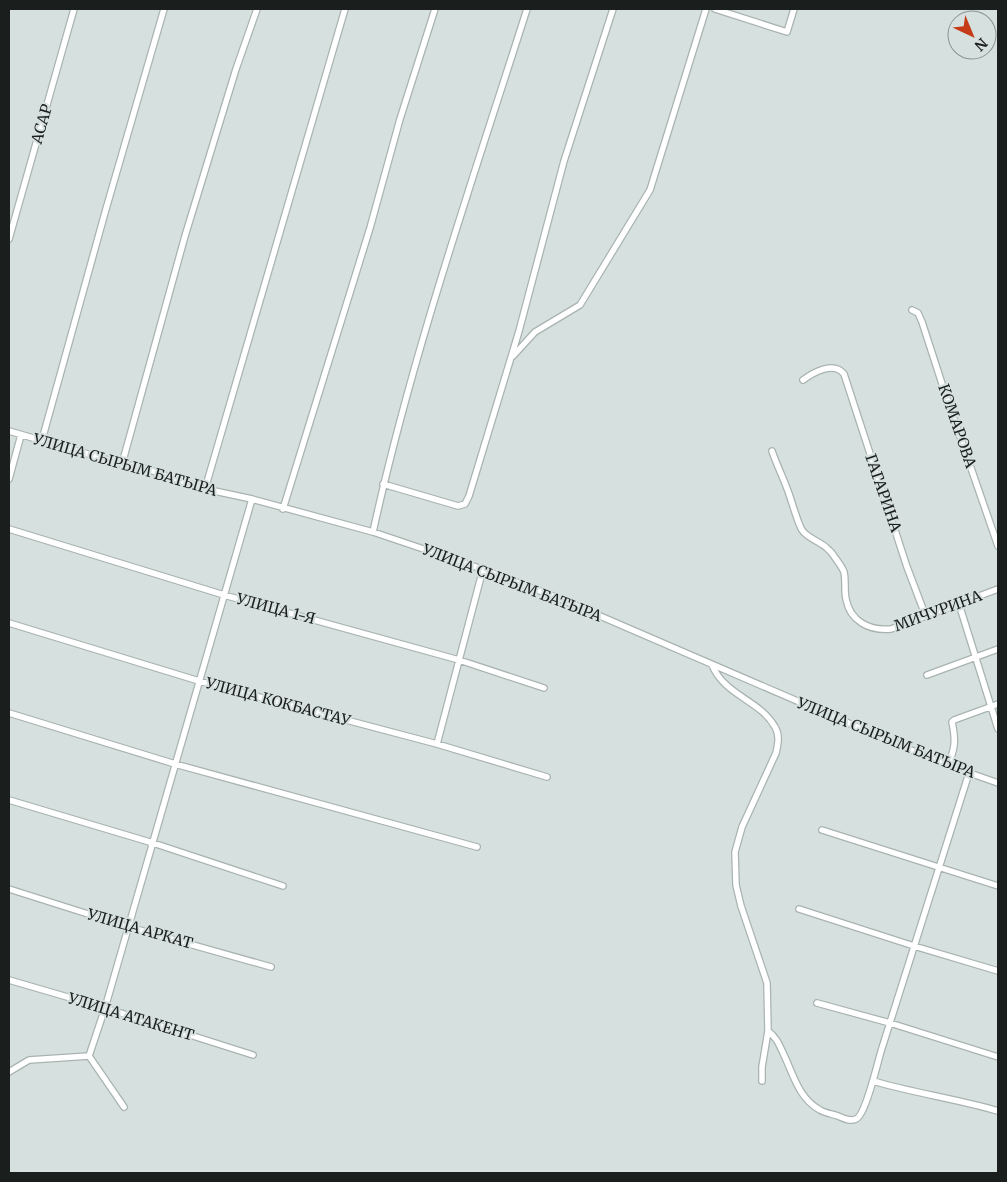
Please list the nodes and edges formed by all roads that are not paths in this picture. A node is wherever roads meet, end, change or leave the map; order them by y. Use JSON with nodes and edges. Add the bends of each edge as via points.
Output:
{"nodes":[{"id":1,"x":74,"y":9,"type":"edge"},
{"id":2,"x":164,"y":9,"type":"edge"},
{"id":3,"x":257,"y":9,"type":"edge"},
{"id":4,"x":345,"y":9,"type":"edge"},
{"id":5,"x":435,"y":9,"type":"edge"},
{"id":6,"x":527,"y":9,"type":"edge"},
{"id":7,"x":613,"y":9,"type":"edge"},
{"id":8,"x":706,"y":9,"type":"edge"},
{"id":9,"x":715,"y":9,"type":"edge"},
{"id":10,"x":794,"y":9,"type":"edge"},
{"id":11,"x":9,"y":239,"type":"edge"},
{"id":12,"x":912,"y":310,"type":"dead end"},
{"id":13,"x":511,"y":358,"type":"junction"},
{"id":14,"x":803,"y":380,"type":"dead end"},
{"id":15,"x":9,"y":431,"type":"edge"},
{"id":16,"x":22,"y":435,"type":"junction"},
{"id":17,"x":42,"y":440,"type":"junction"},
{"id":18,"x":772,"y":451,"type":"dead end"},
{"id":19,"x":122,"y":464,"type":"junction"},
{"id":20,"x":9,"y":479,"type":"edge"},
{"id":21,"x":383,"y":484,"type":"junction"},
{"id":22,"x":205,"y":489,"type":"junction"},
{"id":23,"x":252,"y":499,"type":"junction"},
{"id":24,"x":283,"y":509,"type":"junction"},
{"id":25,"x":9,"y":529,"type":"edge"},
{"id":26,"x":373,"y":532,"type":"junction"},
{"id":27,"x":998,"y":546,"type":"edge"},
{"id":28,"x":483,"y":569,"type":"junction"},
{"id":29,"x":998,"y":589,"type":"edge"},
{"id":30,"x":224,"y":595,"type":"junction"},
{"id":31,"x":959,"y":604,"type":"junction"},
{"id":32,"x":926,"y":616,"type":"junction"},
{"id":33,"x":9,"y":623,"type":"edge"},
{"id":34,"x":998,"y":649,"type":"edge"},
{"id":35,"x":976,"y":657,"type":"junction"},
{"id":36,"x":459,"y":660,"type":"junction"},
{"id":37,"x":712,"y":665,"type":"junction"},
{"id":38,"x":927,"y":675,"type":"dead end"},
{"id":39,"x":199,"y":681,"type":"junction"},
{"id":40,"x":544,"y":688,"type":"dead end"},
{"id":41,"x":998,"y":704,"type":"edge"},
{"id":42,"x":992,"y":707,"type":"junction"},
{"id":43,"x":9,"y":713,"type":"edge"},
{"id":44,"x":998,"y":729,"type":"edge"},
{"id":45,"x":437,"y":744,"type":"junction"},
{"id":46,"x":175,"y":764,"type":"junction"},
{"id":47,"x":948,"y":766,"type":"junction"},
{"id":48,"x":969,"y":773,"type":"junction"},
{"id":49,"x":547,"y":777,"type":"dead end"},
{"id":50,"x":998,"y":783,"type":"edge"},
{"id":51,"x":9,"y":800,"type":"edge"},
{"id":52,"x":822,"y":830,"type":"dead end"},
{"id":53,"x":153,"y":843,"type":"junction"},
{"id":54,"x":477,"y":847,"type":"dead end"},
{"id":55,"x":939,"y":867,"type":"junction"},
{"id":56,"x":283,"y":886,"type":"dead end"},
{"id":57,"x":998,"y":886,"type":"edge"},
{"id":58,"x":9,"y":889,"type":"edge"},
{"id":59,"x":799,"y":909,"type":"dead end"},
{"id":60,"x":129,"y":927,"type":"junction"},
{"id":61,"x":914,"y":946,"type":"junction"},
{"id":62,"x":271,"y":967,"type":"dead end"},
{"id":63,"x":998,"y":971,"type":"edge"},
{"id":64,"x":9,"y":980,"type":"edge"},
{"id":65,"x":817,"y":1003,"type":"dead end"},
{"id":66,"x":105,"y":1008,"type":"junction"},
{"id":67,"x":890,"y":1023,"type":"junction"},
{"id":68,"x":768,"y":1031,"type":"junction"},
{"id":69,"x":253,"y":1055,"type":"dead end"},
{"id":70,"x":90,"y":1056,"type":"junction"},
{"id":71,"x":998,"y":1057,"type":"edge"},
{"id":72,"x":9,"y":1072,"type":"edge"},
{"id":73,"x":762,"y":1081,"type":"dead end"},
{"id":74,"x":873,"y":1081,"type":"junction"},
{"id":75,"x":124,"y":1107,"type":"dead end"},
{"id":76,"x":998,"y":1111,"type":"edge"}],
"edges":[{"from":1,"to":11,"type":"street","name":"АСАР"},
{"from":2,"to":17,"type":"street"},
{"from":3,"to":19,"type":"street","via":[[185,236]]},
{"from":4,"to":22,"type":"street"},
{"from":5,"to":24,"type":"street"},
{"from":6,"to":21,"type":"street","via":[[434,303]]},
{"from":7,"to":13,"type":"street","via":[[564,161]]},
{"from":8,"to":13,"type":"street","via":[[650,190],[580,306],[535,332]]},
{"from":9,"to":10,"type":"street","via":[[787,32]]},
{"from":12,"to":27,"type":"street","name":"КОМАРОВА","via":[[918,313],[922,322]]},
{"from":13,"to":21,"type":"street","via":[[465,504],[458,506]]},
{"from":14,"to":32,"type":"street","name":"ГАГАРИНА","via":[[834,367],[847,380],[907,568]]},
{"from":15,"to":16,"type":"street","name":"УЛИЦА СЫРЫМ БАТЫРА"},
{"from":16,"to":17,"type":"street","name":"УЛИЦА СЫРЫМ БАТЫРА"},
{"from":16,"to":20,"type":"street"},
{"from":17,"to":19,"type":"street","name":"УЛИЦА СЫРЫМ БАТЫРА"},
{"from":18,"to":32,"type":"street","name":"МИЧУРИНА","via":[[801,529],[829,548],[844,573],[846,599],[854,618],[878,629]]},
{"from":19,"to":22,"type":"street","name":"УЛИЦА СЫРЫМ БАТЫРА","via":[[141,467]]},
{"from":21,"to":26,"type":"street"},
{"from":22,"to":23,"type":"street","name":"УЛИЦА СЫРЫМ БАТЫРА"},
{"from":23,"to":24,"type":"street","name":"УЛИЦА СЫРЫМ БАТЫРА"},
{"from":23,"to":30,"type":"street"},
{"from":24,"to":26,"type":"street","name":"УЛИЦА СЫРЫМ БАТЫРА"},
{"from":25,"to":30,"type":"street","name":"УЛИЦА 1-Я"},
{"from":26,"to":28,"type":"street","name":"УЛИЦА СЫРЫМ БАТЫРА"},
{"from":28,"to":36,"type":"street"},
{"from":28,"to":37,"type":"street","name":"УЛИЦА СЫРЫМ БАТЫРА"},
{"from":29,"to":31,"type":"street","name":"МИЧУРИНА"},
{"from":30,"to":36,"type":"street","name":"УЛИЦА 1-Я"},
{"from":30,"to":39,"type":"street"},
{"from":31,"to":32,"type":"street","name":"МИЧУРИНА"},
{"from":31,"to":35,"type":"street"},
{"from":33,"to":39,"type":"street","name":"УЛИЦА КОКБАСТАУ"},
{"from":34,"to":35,"type":"street"},
{"from":35,"to":38,"type":"street"},
{"from":35,"to":42,"type":"street"},
{"from":36,"to":40,"type":"street","name":"УЛИЦА 1-Я"},
{"from":36,"to":45,"type":"street"},
{"from":37,"to":47,"type":"street","name":"УЛИЦА СЫРЫМ БАТЫРА"},
{"from":37,"to":68,"type":"street","via":[[717,677],[761,711],[776,727],[776,753],[742,827],[735,852],[736,885],[741,906],[767,983]]},
{"from":39,"to":45,"type":"street","name":"УЛИЦА КОКБАСТАУ"},
{"from":39,"to":46,"type":"street"},
{"from":41,"to":42,"type":"street"},
{"from":42,"to":44,"type":"street"},
{"from":42,"to":47,"type":"street","via":[[952,722],[955,743]]},
{"from":43,"to":46,"type":"street"},
{"from":45,"to":49,"type":"street","name":"УЛИЦА КОКБАСТАУ"},
{"from":46,"to":53,"type":"street"},
{"from":46,"to":54,"type":"street"},
{"from":47,"to":48,"type":"street","name":"УЛИЦА СЫРЫМ БАТЫРА"},
{"from":48,"to":50,"type":"street","name":"УЛИЦА СЫРЫМ БАТЫРА"},
{"from":48,"to":55,"type":"street"},
{"from":51,"to":53,"type":"street"},
{"from":52,"to":55,"type":"street"},
{"from":53,"to":56,"type":"street"},
{"from":53,"to":60,"type":"street"},
{"from":55,"to":57,"type":"street"},
{"from":55,"to":61,"type":"street"},
{"from":58,"to":60,"type":"street","name":"УЛИЦА АРКАТ"},
{"from":59,"to":61,"type":"street"},
{"from":60,"to":62,"type":"street","name":"УЛИЦА АРКАТ"},
{"from":60,"to":66,"type":"street"},
{"from":61,"to":63,"type":"street"},
{"from":61,"to":67,"type":"street"},
{"from":64,"to":66,"type":"street","name":"УЛИЦА АТАКЕНТ"},
{"from":65,"to":67,"type":"street"},
{"from":66,"to":69,"type":"street","name":"УЛИЦА АТАКЕНТ"},
{"from":66,"to":70,"type":"street"},
{"from":67,"to":71,"type":"street"},
{"from":67,"to":74,"type":"street"},
{"from":68,"to":73,"type":"street"},
{"from":68,"to":74,"type":"street","via":[[774,1035],[795,1083],[820,1110],[855,1120],[861,1115]]},
{"from":70,"to":72,"type":"street","via":[[29,1060]]},
{"from":70,"to":75,"type":"street"},
{"from":74,"to":76,"type":"street"}]}
